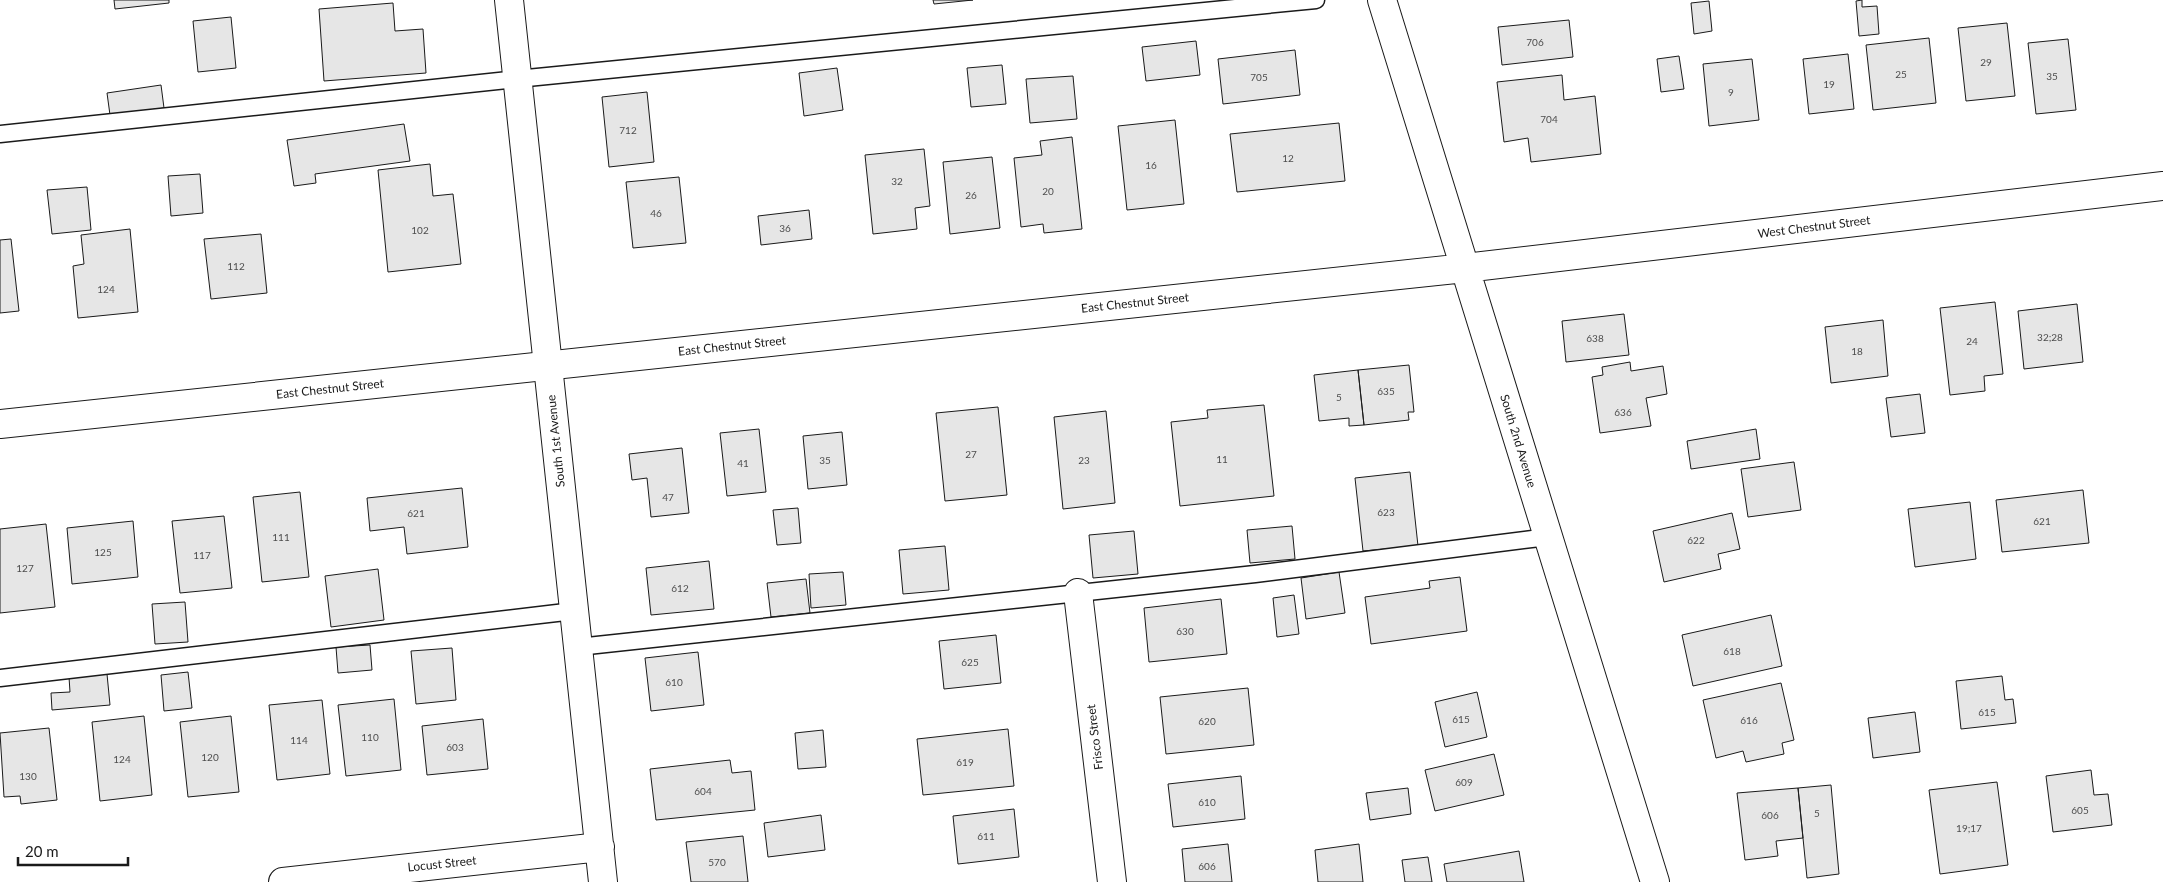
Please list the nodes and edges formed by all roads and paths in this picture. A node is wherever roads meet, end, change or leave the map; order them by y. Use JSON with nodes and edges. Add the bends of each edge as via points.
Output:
{"nodes":[{"id":1,"x":509,"y":0,"type":"edge"},
{"id":2,"x":1316,"y":0,"type":"edge"},
{"id":3,"x":1382,"y":0,"type":"edge"},
{"id":4,"x":517,"y":79,"type":"junction"},
{"id":5,"x":0,"y":134,"type":"edge"},
{"id":6,"x":2163,"y":186,"type":"edge"},
{"id":7,"x":1465,"y":268,"type":"junction"},
{"id":8,"x":548,"y":366,"type":"junction"},
{"id":9,"x":0,"y":424,"type":"edge"},
{"id":10,"x":1548,"y":538,"type":"junction"},
{"id":11,"x":1078,"y":593,"type":"junction"},
{"id":12,"x":574,"y":611,"type":"junction"},
{"id":13,"x":578,"y":647,"type":"junction"},
{"id":14,"x":0,"y":678,"type":"edge"},
{"id":15,"x":600,"y":847,"type":"junction"},
{"id":16,"x":284,"y":882,"type":"edge"},
{"id":17,"x":603,"y":882,"type":"edge"},
{"id":18,"x":1112,"y":882,"type":"edge"},
{"id":19,"x":1654,"y":882,"type":"edge"}],
"edges":[{"from":1,"to":4,"type":"main road","name":"South 1st Avenue"},
{"from":2,"to":4,"type":"lane"},
{"from":3,"to":7,"type":"main road","name":"South 2nd Avenue"},
{"from":4,"to":5,"type":"lane"},
{"from":4,"to":8,"type":"main road","name":"South 1st Avenue"},
{"from":6,"to":7,"type":"main road","name":"West Chestnut Street"},
{"from":7,"to":8,"type":"main road","name":"East Chestnut Street"},
{"from":7,"to":10,"type":"main road","name":"South 2nd Avenue"},
{"from":8,"to":9,"type":"main road","name":"East Chestnut Street"},
{"from":8,"to":12,"type":"main road","name":"South 1st Avenue"},
{"from":10,"to":11,"type":"lane"},
{"from":10,"to":19,"type":"main road","name":"South 2nd Avenue"},
{"from":11,"to":13,"type":"lane"},
{"from":11,"to":18,"type":"main road","name":"Frisco Street"},
{"from":12,"to":13,"type":"main road","name":"South 1st Avenue"},
{"from":12,"to":14,"type":"lane"},
{"from":13,"to":15,"type":"main road","name":"South 1st Avenue"},
{"from":15,"to":16,"type":"main road","name":"Locust Street"},
{"from":15,"to":17,"type":"main road","name":"South 1st Avenue"}]}
